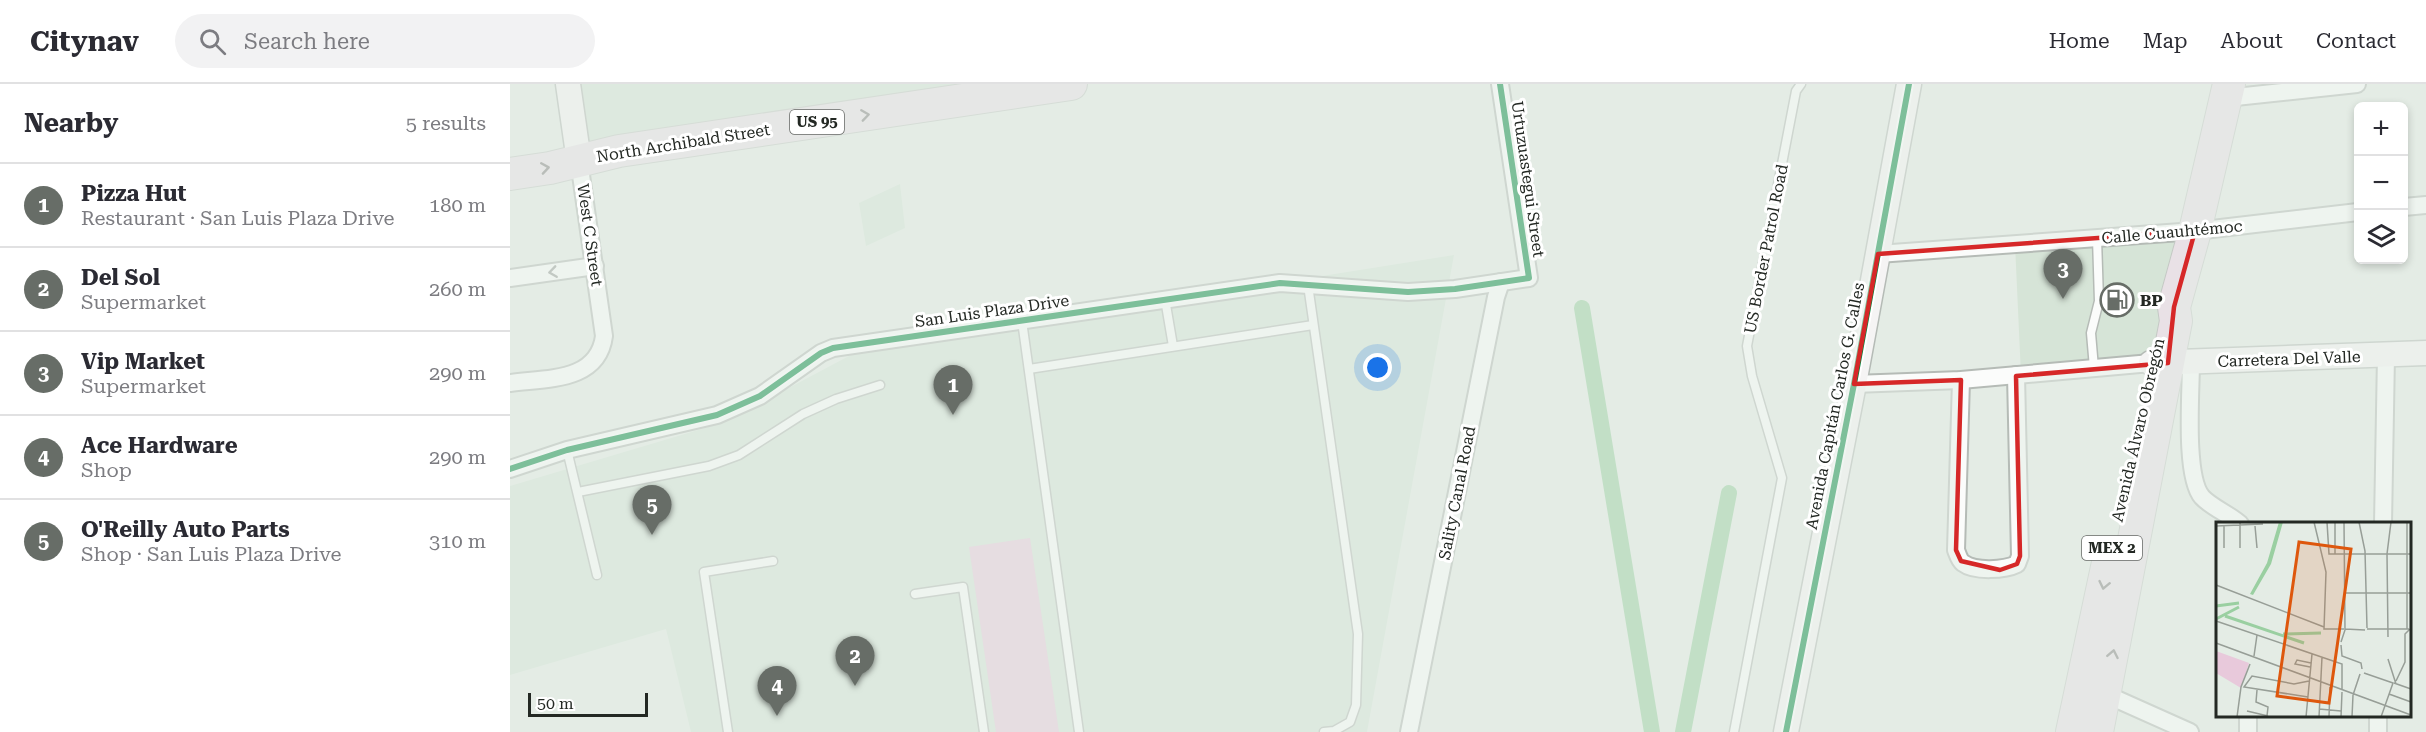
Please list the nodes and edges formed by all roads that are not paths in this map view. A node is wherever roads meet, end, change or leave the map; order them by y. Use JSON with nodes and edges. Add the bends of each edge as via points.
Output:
{"nodes":[{"id":1,"x":568,"y":84,"type":"edge"},
{"id":2,"x":1500,"y":84,"type":"edge"},
{"id":3,"x":1801,"y":84,"type":"edge"},
{"id":4,"x":1909,"y":84,"type":"edge"},
{"id":5,"x":2357,"y":84,"type":"edge"},
{"id":6,"x":1061,"y":85,"type":"edge"},
{"id":7,"x":2227,"y":91,"type":"edge"},
{"id":8,"x":579,"y":161,"type":"junction"},
{"id":9,"x":510,"y":174,"type":"edge"},
{"id":10,"x":2426,"y":205,"type":"edge"},
{"id":11,"x":2408,"y":207,"type":"edge"},
{"id":12,"x":2354,"y":212,"type":"edge"},
{"id":13,"x":2195,"y":231,"type":"junction"},
{"id":14,"x":2097,"y":238,"type":"junction"},
{"id":15,"x":1878,"y":254,"type":"junction"},
{"id":16,"x":595,"y":266,"type":"junction"},
{"id":17,"x":510,"y":278,"type":"edge"},
{"id":18,"x":1501,"y":282,"type":"junction"},
{"id":19,"x":1308,"y":285,"type":"junction"},
{"id":20,"x":1165,"y":299,"type":"junction"},
{"id":21,"x":1022,"y":321,"type":"junction"},
{"id":22,"x":1313,"y":324,"type":"junction"},
{"id":23,"x":1173,"y":346,"type":"junction"},
{"id":24,"x":2426,"y":353,"type":"edge"},
{"id":25,"x":2386,"y":355,"type":"junction"},
{"id":26,"x":2170,"y":363,"type":"junction"},
{"id":27,"x":2094,"y":368,"type":"junction"},
{"id":28,"x":1029,"y":369,"type":"junction"},
{"id":29,"x":2016,"y":375,"type":"junction"},
{"id":30,"x":1961,"y":380,"type":"junction"},
{"id":31,"x":510,"y":383,"type":"edge"},
{"id":32,"x":1854,"y":384,"type":"junction"},
{"id":33,"x":880,"y":385,"type":"dead end"},
{"id":34,"x":567,"y":450,"type":"junction"},
{"id":35,"x":510,"y":469,"type":"edge"},
{"id":36,"x":578,"y":492,"type":"junction"},
{"id":37,"x":2238,"y":522,"type":"edge"},
{"id":38,"x":2383,"y":522,"type":"edge"},
{"id":39,"x":773,"y":561,"type":"dead end"},
{"id":40,"x":597,"y":575,"type":"dead end"},
{"id":41,"x":915,"y":594,"type":"dead end"},
{"id":42,"x":2105,"y":694,"type":"junction"},
{"id":43,"x":728,"y":732,"type":"edge"},
{"id":44,"x":984,"y":732,"type":"edge"},
{"id":45,"x":1079,"y":732,"type":"edge"},
{"id":46,"x":1324,"y":732,"type":"edge"},
{"id":47,"x":1409,"y":732,"type":"edge"},
{"id":48,"x":1734,"y":732,"type":"edge"},
{"id":49,"x":1785,"y":732,"type":"edge"},
{"id":50,"x":2072,"y":732,"type":"edge"},
{"id":51,"x":2097,"y":732,"type":"edge"},
{"id":52,"x":2190,"y":732,"type":"edge"}],
"edges":[{"from":1,"to":8,"type":"street","name":"West C Street"},
{"from":2,"to":18,"type":"street","name":"Urtuzuastegui Street","via":[[1529,278]]},
{"from":3,"to":48,"type":"lane","name":"US Border Patrol Road","via":[[1796,91],[1747,346],[1782,478]]},
{"from":4,"to":15,"type":"street","name":"Avenida Capitán Carlos G. Calles"},
{"from":5,"to":7,"type":"street"},
{"from":8,"to":6,"type":"highway","name":"North Archibald Street","number":"US 95","one_way":true,"via":[[948,98]]},
{"from":7,"to":13,"type":"highway","name":"Avenida Álvaro Obregón","number":"MEX 2"},
{"from":9,"to":8,"type":"highway","name":"North Archibald Street","number":"US 95","one_way":true},
{"from":8,"to":16,"type":"street","name":"West C Street"},
{"from":10,"to":11,"type":"street"},
{"from":12,"to":13,"type":"street","name":"Calle Cuauhtémoc"},
{"from":13,"to":14,"type":"street","name":"Calle Cuauhtémoc"},
{"from":13,"to":26,"type":"highway","name":"Avenida Álvaro Obregón","number":"MEX 2","via":[[2174,307]]},
{"from":14,"to":15,"type":"street","name":"Calle Cuauhtémoc"},
{"from":14,"to":27,"type":"lane","via":[[2098,301],[2091,333]]},
{"from":15,"to":32,"type":"street","name":"Avenida Capitán Carlos G. Calles"},
{"from":16,"to":17,"type":"street","one_way":true},
{"from":16,"to":31,"type":"street","name":"West C Street","via":[[604,336],[601,350],[580,372]]},
{"from":18,"to":19,"type":"street","name":"San Luis Plaza Drive","via":[[1408,292]]},
{"from":18,"to":47,"type":"street","name":"Sality Canal Road"},
{"from":19,"to":20,"type":"street","name":"San Luis Plaza Drive","via":[[1280,283]]},
{"from":19,"to":22,"type":"lane"},
{"from":20,"to":21,"type":"street","name":"San Luis Plaza Drive"},
{"from":20,"to":23,"type":"lane"},
{"from":21,"to":28,"type":"lane"},
{"from":21,"to":34,"type":"street","name":"San Luis Plaza Drive","via":[[833,348],[736,408],[705,419]]},
{"from":22,"to":23,"type":"lane"},
{"from":22,"to":46,"type":"lane","via":[[1358,634],[1356,705],[1350,722]]},
{"from":23,"to":28,"type":"lane"},
{"from":24,"to":25,"type":"street","name":"Carretera Del Valle"},
{"from":25,"to":26,"type":"street","name":"Carretera Del Valle"},
{"from":25,"to":38,"type":"street"},
{"from":26,"to":27,"type":"street"},
{"from":26,"to":37,"type":"street","via":[[2194,484],[2203,498]]},
{"from":42,"to":26,"type":"highway","name":"Avenida Álvaro Obregón","number":"MEX 2","one_way":true},
{"from":26,"to":50,"type":"highway","name":"Avenida Álvaro Obregón","number":"MEX 2","one_way":true},
{"from":27,"to":29,"type":"street"},
{"from":28,"to":45,"type":"lane"},
{"from":29,"to":30,"type":"street"},
{"from":29,"to":30,"type":"street","via":[[2020,556],[2017,564],[2000,570],[1967,565],[1960,561],[1956,550]]},
{"from":30,"to":32,"type":"street"},
{"from":32,"to":49,"type":"street","name":"Avenida Capitán Carlos G. Calles"},
{"from":33,"to":36,"type":"lane","via":[[803,414],[739,455],[709,466]]},
{"from":34,"to":35,"type":"street","name":"San Luis Plaza Drive"},
{"from":34,"to":36,"type":"lane"},
{"from":36,"to":40,"type":"lane"},
{"from":39,"to":43,"type":"lane","via":[[704,572]]},
{"from":41,"to":44,"type":"lane","via":[[963,587]]},
{"from":42,"to":51,"type":"highway","name":"Avenida Álvaro Obregón","number":"MEX 2"},
{"from":42,"to":52,"type":"street"}]}
